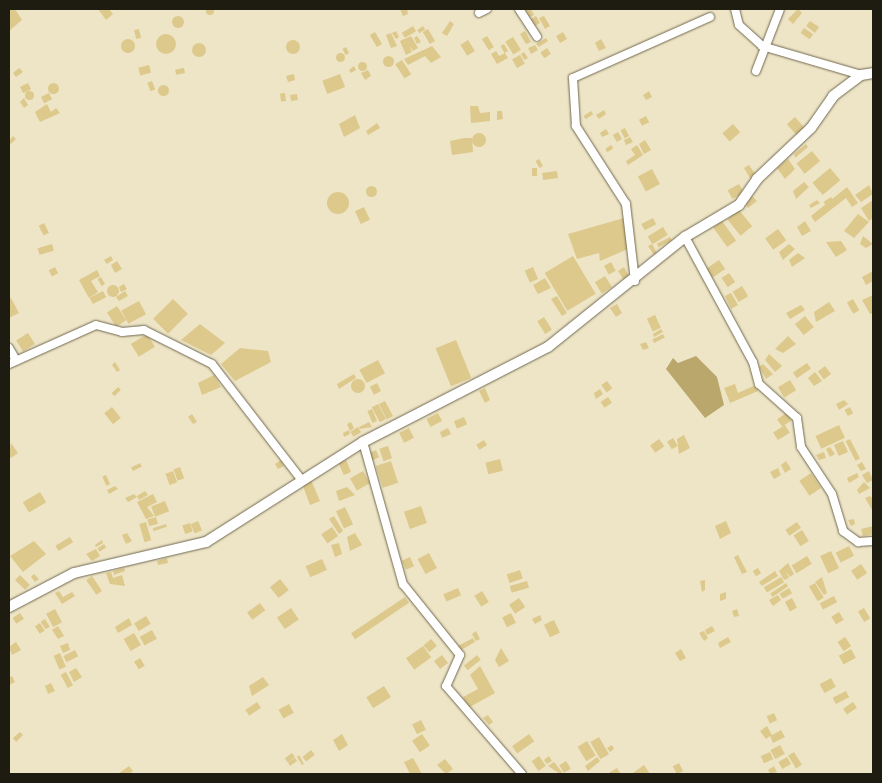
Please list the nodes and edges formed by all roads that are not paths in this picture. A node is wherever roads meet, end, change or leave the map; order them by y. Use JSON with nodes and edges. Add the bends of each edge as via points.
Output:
{"nodes":[{"id":1,"x":487,"y":9,"type":"edge"},
{"id":2,"x":519,"y":9,"type":"edge"},
{"id":3,"x":735,"y":9,"type":"edge"},
{"id":4,"x":780,"y":9,"type":"edge"},
{"id":5,"x":479,"y":13,"type":"dead end"},
{"id":6,"x":710,"y":17,"type":"dead end"},
{"id":7,"x":537,"y":38,"type":"dead end"},
{"id":8,"x":762,"y":46,"type":"junction"},
{"id":9,"x":756,"y":71,"type":"dead end"},
{"id":10,"x":873,"y":73,"type":"edge"},
{"id":11,"x":861,"y":76,"type":"junction"},
{"id":12,"x":686,"y":237,"type":"junction"},
{"id":13,"x":635,"y":281,"type":"junction"},
{"id":14,"x":9,"y":348,"type":"edge"},
{"id":15,"x":12,"y":362,"type":"edge"},
{"id":16,"x":363,"y":442,"type":"junction"},
{"id":17,"x":300,"y":478,"type":"junction"},
{"id":18,"x":873,"y":541,"type":"edge"},
{"id":19,"x":9,"y":607,"type":"edge"},
{"id":20,"x":522,"y":774,"type":"edge"}],
"edges":[{"from":1,"to":5,"type":"street"},
{"from":2,"to":7,"type":"street"},
{"from":3,"to":8,"type":"street","via":[[739,25]]},
{"from":4,"to":8,"type":"street"},
{"from":6,"to":13,"type":"street","via":[[573,78],[576,126],[626,204]]},
{"from":8,"to":9,"type":"street"},
{"from":8,"to":11,"type":"street"},
{"from":10,"to":11,"type":"street"},
{"from":11,"to":12,"type":"street","via":[[829,100],[811,128],[757,179],[739,205]]},
{"from":12,"to":13,"type":"street"},
{"from":12,"to":18,"type":"street","via":[[753,362],[759,384],[797,418],[801,447],[832,494],[843,531],[858,542]]},
{"from":13,"to":16,"type":"street","via":[[548,347]]},
{"from":14,"to":15,"type":"street"},
{"from":15,"to":17,"type":"street","via":[[96,325],[122,332],[144,330],[212,364]]},
{"from":16,"to":17,"type":"street"},
{"from":16,"to":20,"type":"street","via":[[403,584],[460,655],[446,686]]},
{"from":17,"to":19,"type":"street","via":[[206,542],[74,573]]}]}
